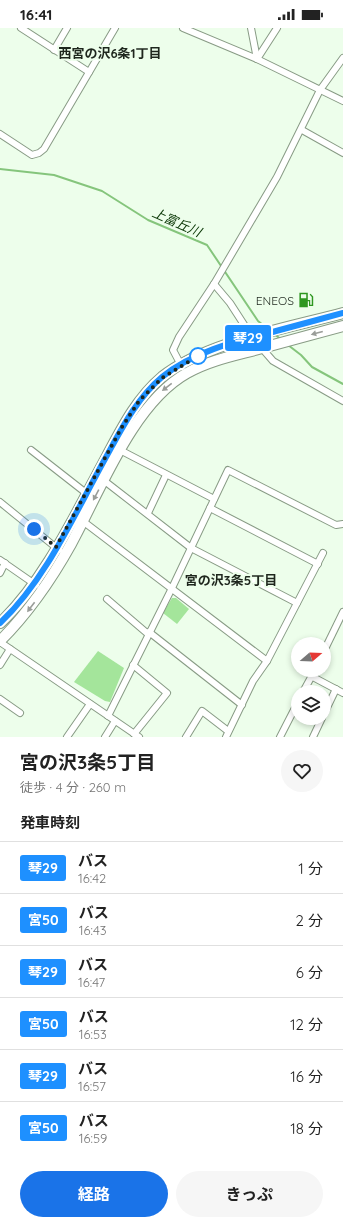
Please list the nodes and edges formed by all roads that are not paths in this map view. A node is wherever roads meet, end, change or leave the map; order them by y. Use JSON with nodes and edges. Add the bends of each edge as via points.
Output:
{"nodes":[{"id":1,"x":21,"y":28,"type":"edge"},
{"id":2,"x":67,"y":28,"type":"edge"},
{"id":3,"x":115,"y":28,"type":"edge"},
{"id":4,"x":184,"y":28,"type":"edge"},
{"id":5,"x":251,"y":28,"type":"edge"},
{"id":6,"x":277,"y":28,"type":"edge"},
{"id":7,"x":54,"y":50,"type":"junction"},
{"id":8,"x":343,"y":58,"type":"edge"},
{"id":9,"x":257,"y":59,"type":"junction"},
{"id":10,"x":89,"y":72,"type":"junction"},
{"id":11,"x":320,"y":90,"type":"junction"},
{"id":12,"x":343,"y":101,"type":"edge"},
{"id":13,"x":302,"y":130,"type":"junction"},
{"id":14,"x":0,"y":134,"type":"edge"},
{"id":15,"x":343,"y":153,"type":"edge"},
{"id":16,"x":214,"y":284,"type":"junction"},
{"id":17,"x":343,"y":313,"type":"edge"},
{"id":18,"x":343,"y":326,"type":"edge"},
{"id":19,"x":254,"y":337,"type":"junction"},
{"id":20,"x":264,"y":347,"type":"junction"},
{"id":21,"x":183,"y":370,"type":"junction"},
{"id":22,"x":343,"y":401,"type":"edge"},
{"id":23,"x":116,"y":448,"type":"junction"},
{"id":24,"x":31,"y":450,"type":"dead end"},
{"id":25,"x":166,"y":475,"type":"junction"},
{"id":26,"x":101,"y":477,"type":"junction"},
{"id":27,"x":86,"y":493,"type":"junction"},
{"id":28,"x":214,"y":498,"type":"junction"},
{"id":29,"x":0,"y":502,"type":"edge"},
{"id":30,"x":210,"y":508,"type":"junction"},
{"id":31,"x":148,"y":513,"type":"junction"},
{"id":32,"x":79,"y":518,"type":"junction"},
{"id":33,"x":343,"y":524,"type":"edge"},
{"id":34,"x":56,"y":547,"type":"junction"},
{"id":35,"x":191,"y":548,"type":"junction"},
{"id":36,"x":324,"y":553,"type":"dead end"},
{"id":37,"x":64,"y":554,"type":"junction"},
{"id":38,"x":3,"y":562,"type":"edge"},
{"id":39,"x":318,"y":564,"type":"junction"},
{"id":40,"x":0,"y":573,"type":"edge"},
{"id":41,"x":34,"y":583,"type":"junction"},
{"id":42,"x":172,"y":588,"type":"junction"},
{"id":43,"x":43,"y":591,"type":"junction"},
{"id":44,"x":107,"y":599,"type":"dead end"},
{"id":45,"x":297,"y":603,"type":"junction"},
{"id":46,"x":343,"y":612,"type":"edge"},
{"id":47,"x":0,"y":623,"type":"edge"},
{"id":48,"x":149,"y":633,"type":"junction"},
{"id":49,"x":331,"y":637,"type":"edge"},
{"id":50,"x":0,"y":641,"type":"edge"},
{"id":51,"x":10,"y":649,"type":"junction"},
{"id":52,"x":267,"y":661,"type":"junction"},
{"id":53,"x":133,"y":664,"type":"junction"},
{"id":54,"x":0,"y":665,"type":"edge"},
{"id":55,"x":314,"y":677,"type":"edge"},
{"id":56,"x":336,"y":689,"type":"junction"},
{"id":57,"x":343,"y":693,"type":"edge"},
{"id":58,"x":0,"y":699,"type":"edge"},
{"id":59,"x":331,"y":699,"type":"edge"},
{"id":60,"x":90,"y":704,"type":"junction"},
{"id":61,"x":242,"y":704,"type":"junction"},
{"id":62,"x":20,"y":713,"type":"dead end"},
{"id":63,"x":108,"y":716,"type":"junction"},
{"id":64,"x":291,"y":716,"type":"edge"},
{"id":65,"x":115,"y":721,"type":"junction"},
{"id":66,"x":319,"y":725,"type":"edge"},
{"id":67,"x":227,"y":734,"type":"edge"},
{"id":68,"x":137,"y":735,"type":"edge"},
{"id":69,"x":67,"y":737,"type":"edge"},
{"id":70,"x":105,"y":737,"type":"edge"},
{"id":71,"x":186,"y":737,"type":"edge"},
{"id":72,"x":280,"y":737,"type":"edge"},
{"id":73,"x":313,"y":737,"type":"edge"}],
"edges":[{"from":1,"to":7,"type":"street"},
{"from":2,"to":7,"type":"street"},
{"from":3,"to":10,"type":"street"},
{"from":4,"to":9,"type":"street"},
{"from":5,"to":9,"type":"street"},
{"from":6,"to":9,"type":"street"},
{"from":7,"to":10,"type":"street"},
{"from":8,"to":11,"type":"street"},
{"from":9,"to":11,"type":"street"},
{"from":10,"to":14,"type":"street","via":[[39,154],[32,155]]},
{"from":11,"to":12,"type":"street"},
{"from":11,"to":13,"type":"street"},
{"from":13,"to":15,"type":"street"},
{"from":13,"to":16,"type":"street","via":[[278,177]]},
{"from":16,"to":19,"type":"street"},
{"from":16,"to":21,"type":"street","via":[[173,350]]},
{"from":17,"to":19,"type":"main road"},
{"from":18,"to":20,"type":"main road","one_way":true},
{"from":19,"to":20,"type":"street"},
{"from":19,"to":21,"type":"main road","via":[[205,352]]},
{"from":20,"to":21,"type":"main road"},
{"from":20,"to":22,"type":"street","via":[[273,361]]},
{"from":21,"to":23,"type":"main road","via":[[162,378],[139,401]]},
{"from":23,"to":25,"type":"street"},
{"from":23,"to":26,"type":"main road"},
{"from":24,"to":27,"type":"street"},
{"from":25,"to":28,"type":"street"},
{"from":25,"to":31,"type":"street"},
{"from":26,"to":27,"type":"main road"},
{"from":26,"to":31,"type":"street"},
{"from":26,"to":32,"type":"main road","one_way":true},
{"from":27,"to":32,"type":"main road"},
{"from":28,"to":30,"type":"street"},
{"from":28,"to":33,"type":"street","via":[[228,470],[336,525]]},
{"from":29,"to":34,"type":"street"},
{"from":30,"to":35,"type":"street"},
{"from":30,"to":39,"type":"street"},
{"from":31,"to":35,"type":"street"},
{"from":32,"to":34,"type":"main road"},
{"from":32,"to":37,"type":"main road"},
{"from":32,"to":42,"type":"street"},
{"from":34,"to":37,"type":"street"},
{"from":34,"to":41,"type":"main road"},
{"from":35,"to":42,"type":"street"},
{"from":35,"to":45,"type":"street"},
{"from":36,"to":39,"type":"street"},
{"from":37,"to":43,"type":"main road"},
{"from":38,"to":40,"type":"street"},
{"from":38,"to":41,"type":"street"},
{"from":39,"to":45,"type":"street"},
{"from":41,"to":43,"type":"street"},
{"from":41,"to":47,"type":"main road","via":[[13,611]]},
{"from":42,"to":48,"type":"street"},
{"from":42,"to":52,"type":"street"},
{"from":43,"to":50,"type":"main road","one_way":true,"via":[[20,621]]},
{"from":44,"to":48,"type":"street"},
{"from":45,"to":52,"type":"street"},
{"from":46,"to":49,"type":"street"},
{"from":48,"to":53,"type":"street"},
{"from":48,"to":61,"type":"street"},
{"from":50,"to":51,"type":"street"},
{"from":51,"to":54,"type":"street"},
{"from":51,"to":60,"type":"street"},
{"from":52,"to":61,"type":"street"},
{"from":53,"to":63,"type":"street"},
{"from":53,"to":68,"type":"street","via":[[167,693]]},
{"from":55,"to":56,"type":"street"},
{"from":56,"to":57,"type":"street"},
{"from":56,"to":59,"type":"street"},
{"from":58,"to":62,"type":"street"},
{"from":60,"to":63,"type":"street"},
{"from":60,"to":69,"type":"street"},
{"from":61,"to":67,"type":"street"},
{"from":63,"to":65,"type":"street"},
{"from":64,"to":72,"type":"street"},
{"from":65,"to":68,"type":"street"},
{"from":65,"to":70,"type":"street"},
{"from":66,"to":73,"type":"street"},
{"from":67,"to":71,"type":"street","via":[[202,711]]}]}
